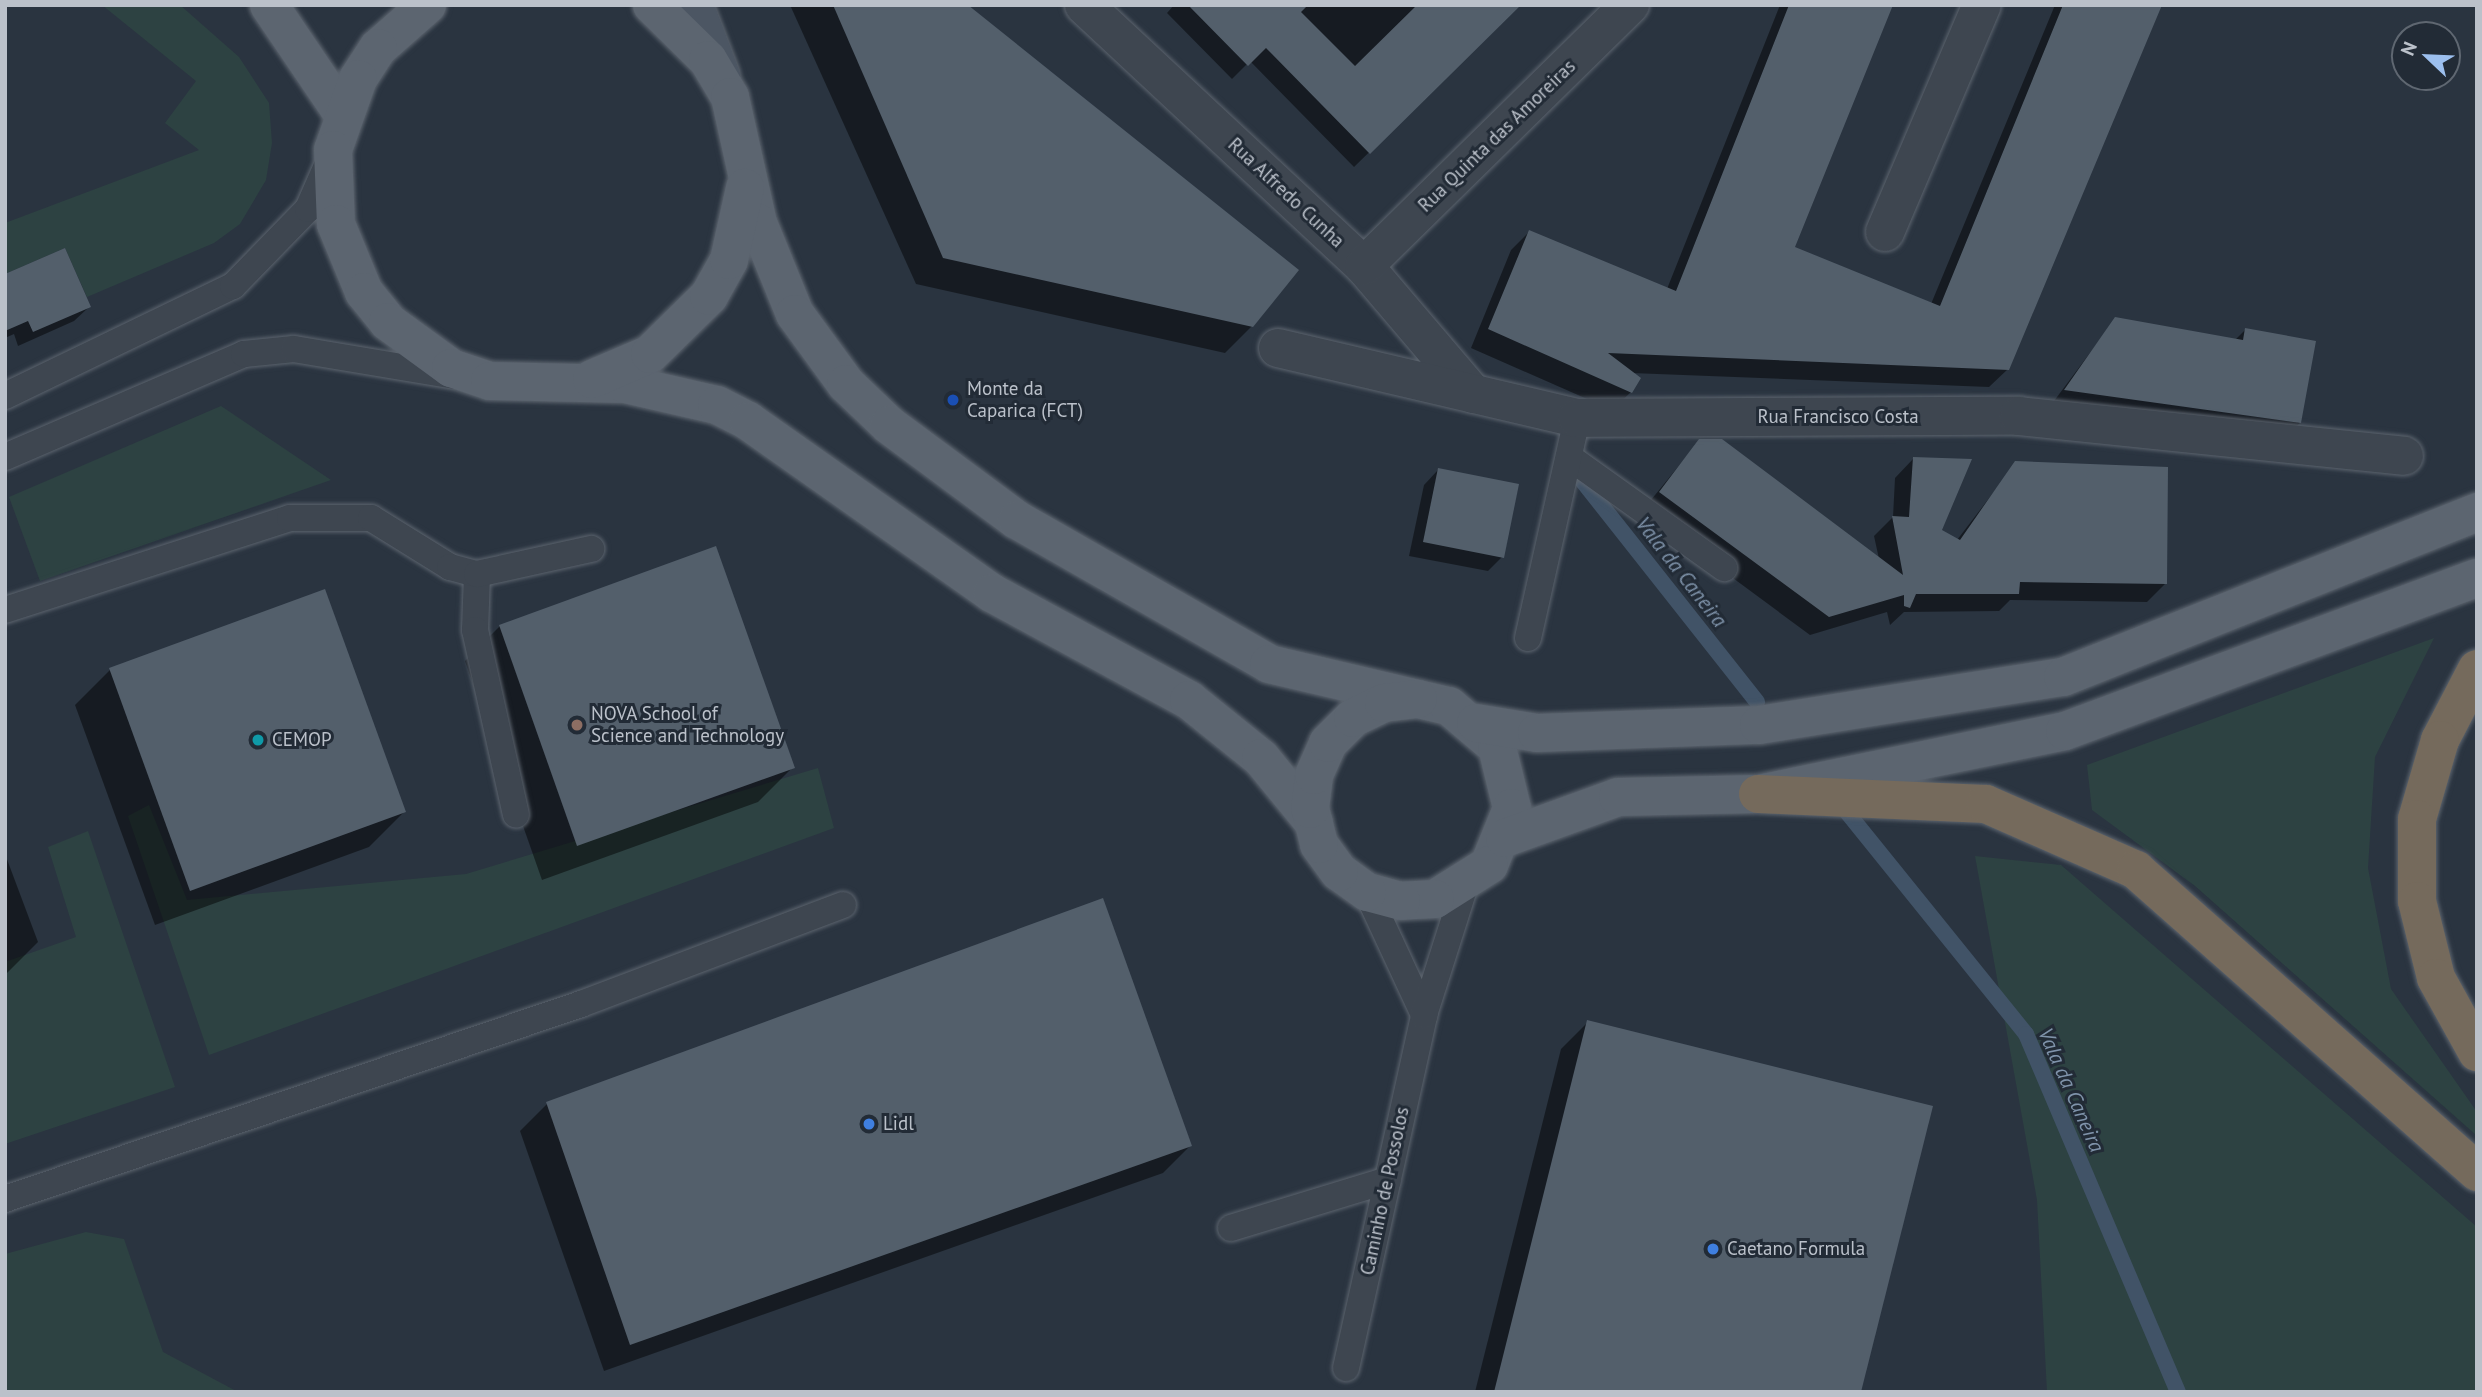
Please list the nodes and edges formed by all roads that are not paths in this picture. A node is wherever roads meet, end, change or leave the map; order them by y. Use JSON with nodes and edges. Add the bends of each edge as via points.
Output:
{"nodes":[{"id":1,"x":269,"y":5,"type":"edge"},
{"id":2,"x":427,"y":5,"type":"edge"},
{"id":3,"x":652,"y":5,"type":"edge"},
{"id":4,"x":694,"y":5,"type":"edge"},
{"id":5,"x":1084,"y":5,"type":"edge"},
{"id":6,"x":1630,"y":5,"type":"edge"},
{"id":7,"x":1982,"y":5,"type":"edge"},
{"id":8,"x":730,"y":97,"type":"junction"},
{"id":9,"x":338,"y":132,"type":"junction"},
{"id":10,"x":746,"y":178,"type":"junction"},
{"id":11,"x":1885,"y":232,"type":"dead end"},
{"id":12,"x":1364,"y":266,"type":"junction"},
{"id":13,"x":1278,"y":348,"type":"dead end"},
{"id":14,"x":490,"y":381,"type":"junction"},
{"id":15,"x":573,"y":384,"type":"junction"},
{"id":16,"x":1473,"y":394,"type":"junction"},
{"id":17,"x":5,"y":396,"type":"edge"},
{"id":18,"x":1577,"y":418,"type":"junction"},
{"id":19,"x":2404,"y":456,"type":"dead end"},
{"id":20,"x":5,"y":457,"type":"edge"},
{"id":21,"x":1569,"y":457,"type":"junction"},
{"id":22,"x":2477,"y":512,"type":"edge"},
{"id":23,"x":591,"y":549,"type":"dead end"},
{"id":24,"x":1724,"y":568,"type":"dead end"},
{"id":25,"x":477,"y":574,"type":"junction"},
{"id":26,"x":2477,"y":578,"type":"edge"},
{"id":27,"x":5,"y":610,"type":"edge"},
{"id":28,"x":1528,"y":638,"type":"dead end"},
{"id":29,"x":2477,"y":669,"type":"edge"},
{"id":30,"x":1418,"y":699,"type":"junction"},
{"id":31,"x":1476,"y":723,"type":"junction"},
{"id":32,"x":1758,"y":793,"type":"junction"},
{"id":33,"x":516,"y":815,"type":"dead end"},
{"id":34,"x":1314,"y":823,"type":"junction"},
{"id":35,"x":1505,"y":838,"type":"junction"},
{"id":36,"x":1465,"y":886,"type":"junction"},
{"id":37,"x":1367,"y":892,"type":"junction"},
{"id":38,"x":843,"y":905,"type":"dead end"},
{"id":39,"x":1424,"y":1015,"type":"junction"},
{"id":40,"x":2477,"y":1052,"type":"edge"},
{"id":41,"x":2477,"y":1172,"type":"edge"},
{"id":42,"x":1388,"y":1180,"type":"junction"},
{"id":43,"x":5,"y":1199,"type":"edge"},
{"id":44,"x":1231,"y":1228,"type":"dead end"},
{"id":45,"x":1346,"y":1368,"type":"dead end"}],
"edges":[{"from":1,"to":9,"type":"main road"},
{"from":2,"to":9,"type":"main road","via":[[378,48]]},
{"from":3,"to":8,"type":"main road","via":[[708,60]]},
{"from":4,"to":8,"type":"street"},
{"from":5,"to":12,"type":"street","name":"Rua Alfredo Cunha"},
{"from":6,"to":12,"type":"street","name":"Rua Quinta das Amoreiras"},
{"from":7,"to":11,"type":"street"},
{"from":8,"to":10,"type":"main road"},
{"from":9,"to":14,"type":"main road","via":[[336,224],[364,292],[415,346]]},
{"from":9,"to":17,"type":"lane","via":[[308,209],[233,286]]},
{"from":10,"to":15,"type":"main road","via":[[729,260],[682,328],[613,374]]},
{"from":10,"to":30,"type":"main road","via":[[774,267],[816,346],[889,425],[948,471],[1017,520],[1269,664]]},
{"from":12,"to":16,"type":"street","name":"Rua Alfredo Cunha"},
{"from":13,"to":16,"type":"street","name":"Rua Francisco Costa"},
{"from":14,"to":15,"type":"main road"},
{"from":14,"to":20,"type":"lane","via":[[329,353],[244,354]]},
{"from":15,"to":34,"type":"main road","via":[[669,391],[748,421],[992,593],[1189,700],[1261,758]]},
{"from":16,"to":18,"type":"street","name":"Rua Francisco Costa"},
{"from":18,"to":19,"type":"street","name":"Rua Francisco Costa","via":[[2019,416]]},
{"from":18,"to":21,"type":"lane"},
{"from":21,"to":24,"type":"lane"},
{"from":21,"to":28,"type":"lane"},
{"from":22,"to":31,"type":"main road","via":[[2063,677],[1759,725],[1537,733]]},
{"from":23,"to":25,"type":"lane"},
{"from":25,"to":27,"type":"lane","via":[[450,567],[371,518],[289,517]]},
{"from":25,"to":33,"type":"lane","via":[[475,630]]},
{"from":26,"to":32,"type":"main road","via":[[2065,731]]},
{"from":29,"to":40,"type":"highway","via":[[2440,740],[2417,820],[2417,901],[2436,978]]},
{"from":30,"to":31,"type":"main road","via":[[1449,706]]},
{"from":30,"to":34,"type":"main road","via":[[1384,703],[1353,718],[1328,743],[1314,775]]},
{"from":31,"to":35,"type":"main road","via":[[1497,747],[1509,776],[1512,808]]},
{"from":32,"to":35,"type":"main road","via":[[1618,797]]},
{"from":32,"to":41,"type":"highway","via":[[1986,804],[2136,870]]},
{"from":34,"to":37,"type":"main road","via":[[1339,872]]},
{"from":35,"to":36,"type":"main road","via":[[1489,865]]},
{"from":36,"to":37,"type":"main road","via":[[1436,899],[1401,901]]},
{"from":36,"to":39,"type":"lane","name":"Caminho de Possolos"},
{"from":37,"to":39,"type":"lane"},
{"from":38,"to":43,"type":"lane","via":[[581,1004]]},
{"from":39,"to":42,"type":"lane","name":"Caminho de Possolos"},
{"from":42,"to":44,"type":"lane"},
{"from":42,"to":45,"type":"lane","name":"Caminho de Possolos"}]}
